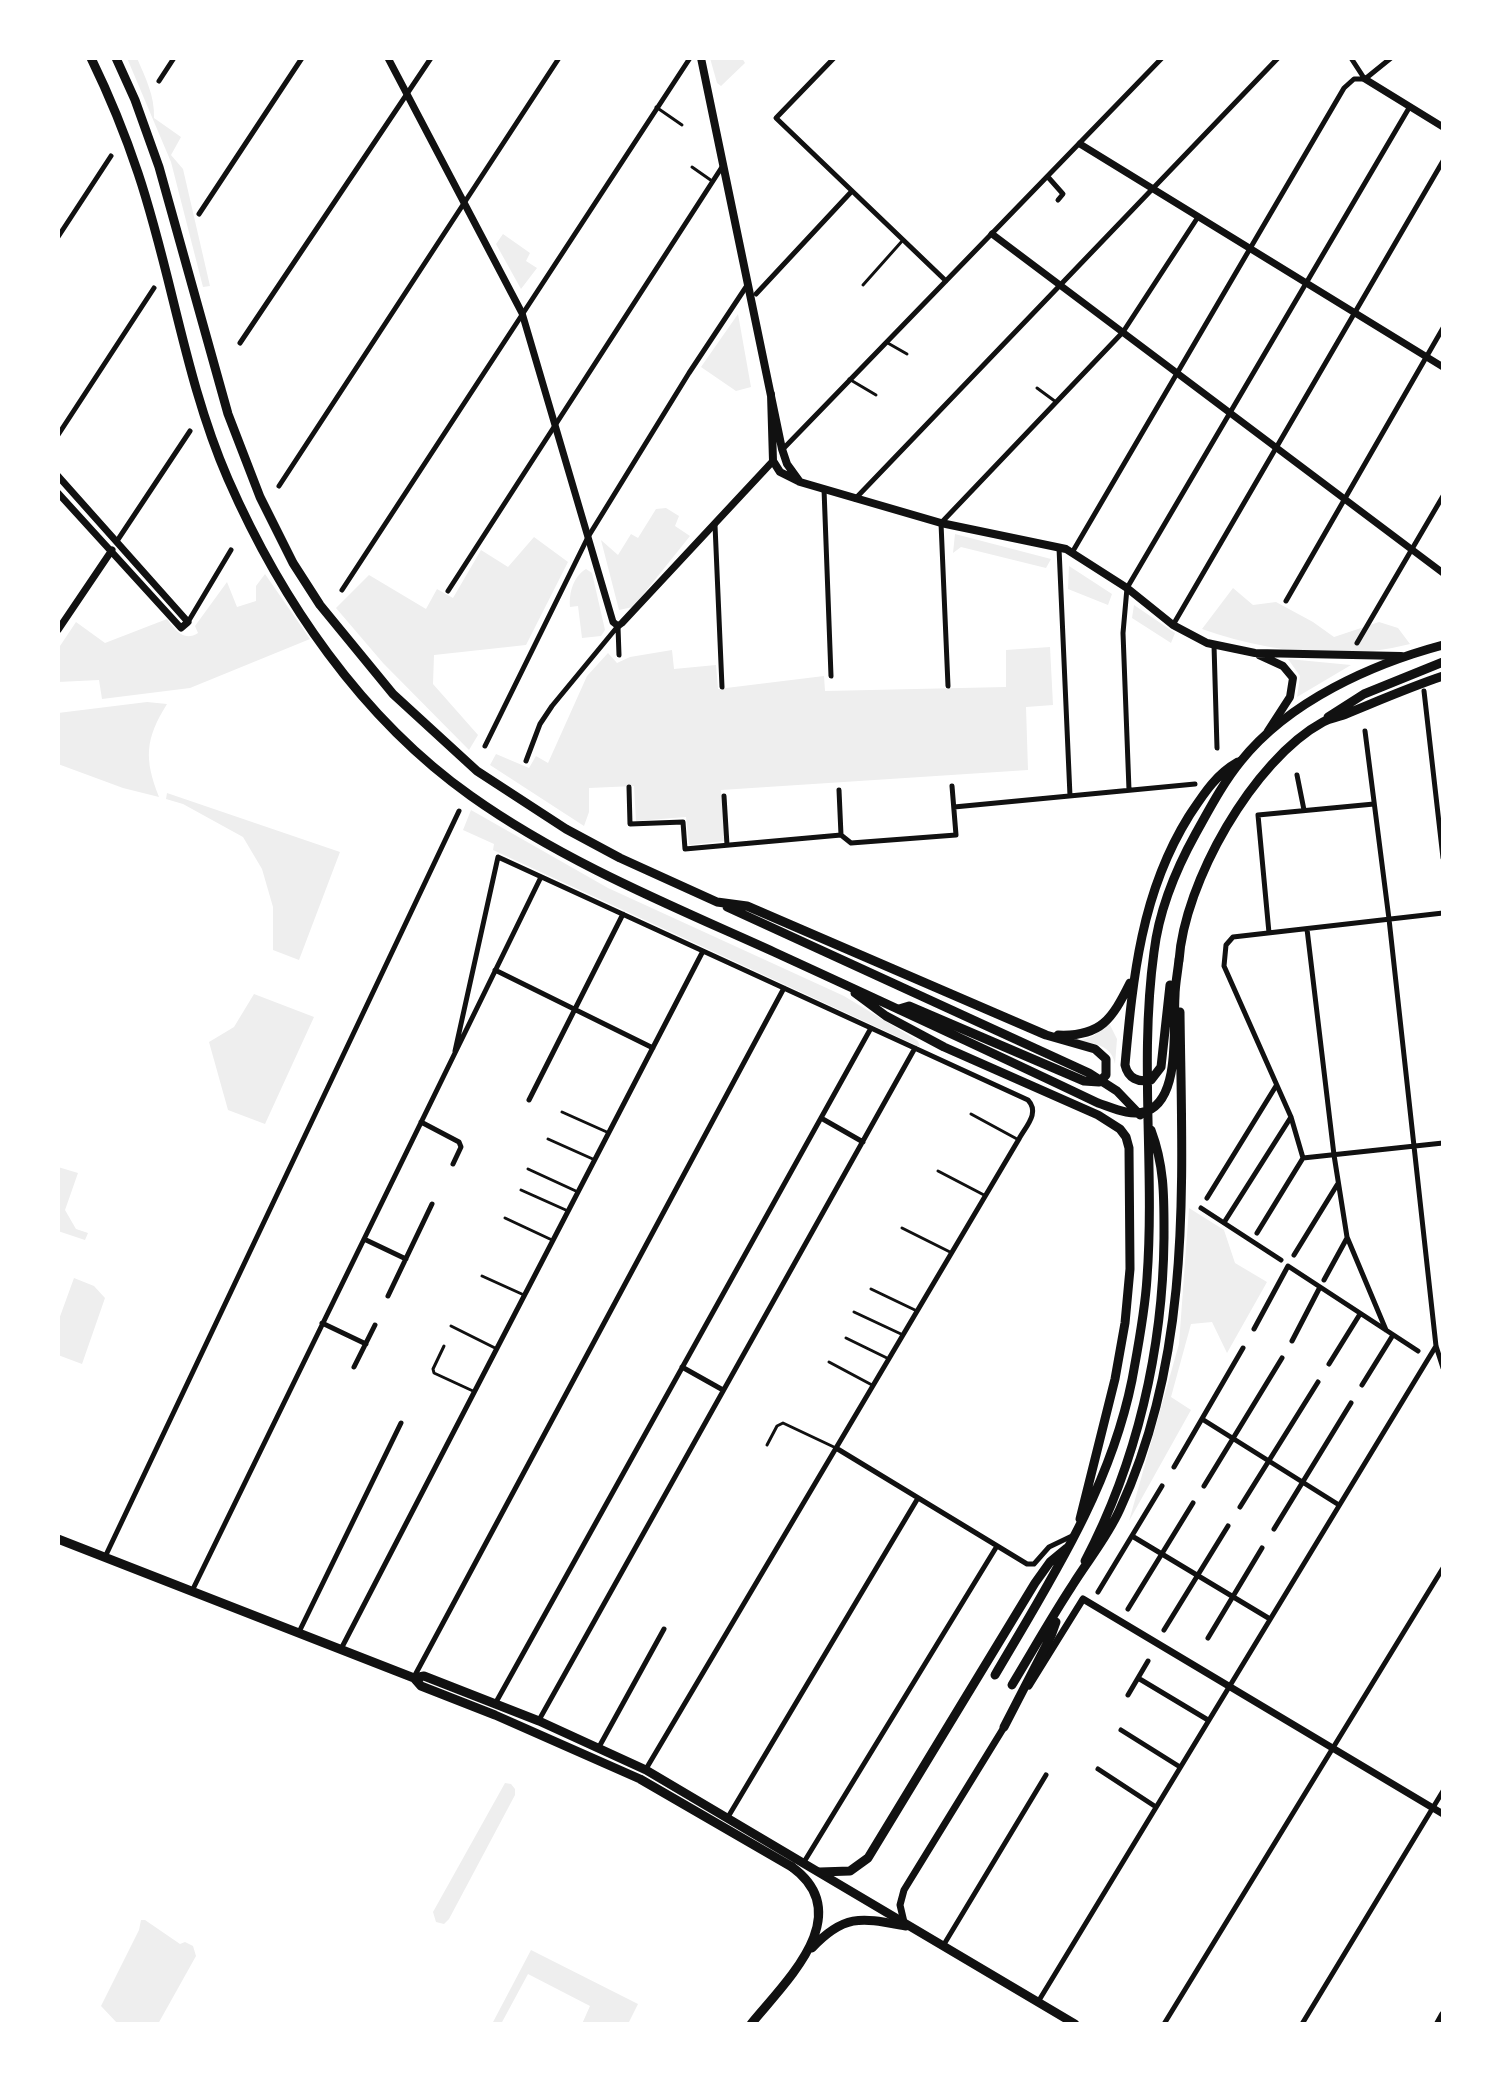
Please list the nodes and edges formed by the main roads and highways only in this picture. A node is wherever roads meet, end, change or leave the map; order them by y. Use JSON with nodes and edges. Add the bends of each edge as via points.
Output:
{"nodes":[{"id":1,"x":91,"y":58,"type":"edge"},
{"id":2,"x":116,"y":58,"type":"edge"},
{"id":3,"x":701,"y":58,"type":"edge"},
{"id":4,"x":771,"y":394,"type":"junction"},
{"id":5,"x":800,"y":482,"type":"junction"},
{"id":6,"x":1443,"y":642,"type":"edge"},
{"id":7,"x":1255,"y":653,"type":"junction"},
{"id":8,"x":1402,"y":656,"type":"junction"},
{"id":9,"x":1443,"y":662,"type":"edge"},
{"id":10,"x":1443,"y":676,"type":"edge"},
{"id":11,"x":1323,"y":722,"type":"junction"},
{"id":12,"x":1263,"y":739,"type":"junction"},
{"id":13,"x":1242,"y":759,"type":"junction"},
{"id":14,"x":717,"y":902,"type":"junction"},
{"id":15,"x":1179,"y":959,"type":"junction"},
{"id":16,"x":1133,"y":977,"type":"junction"},
{"id":17,"x":843,"y":984,"type":"junction"},
{"id":18,"x":899,"y":1009,"type":"junction"},
{"id":19,"x":1046,"y":1035,"type":"junction"},
{"id":20,"x":1075,"y":1538,"type":"junction"},
{"id":21,"x":58,"y":1539,"type":"edge"},
{"id":22,"x":1071,"y":1586,"type":"junction"},
{"id":23,"x":1061,"y":1606,"type":"junction"},
{"id":24,"x":995,"y":1675,"type":"dead end"},
{"id":25,"x":414,"y":1678,"type":"junction"},
{"id":26,"x":1012,"y":1685,"type":"dead end"},
{"id":27,"x":509,"y":1717,"type":"junction"},
{"id":28,"x":1004,"y":1727,"type":"road end"},
{"id":29,"x":820,"y":1872,"type":"junction"},
{"id":30,"x":906,"y":1926,"type":"junction"},
{"id":31,"x":810,"y":1949,"type":"junction"},
{"id":32,"x":1443,"y":2015,"type":"edge"},
{"id":33,"x":751,"y":2024,"type":"edge"},
{"id":34,"x":1075,"y":2024,"type":"edge"},
{"id":35,"x":1438,"y":2024,"type":"edge"}],
"edges":[{"from":1,"to":17,"type":"main road","via":[[139,176],[193,381],[226,475],[274,574],[336,663],[407,742],[469,795],[606,876]]},
{"from":2,"to":14,"type":"main road","via":[[159,167],[228,414],[260,497],[320,605],[393,694],[477,771],[566,829]]},
{"from":3,"to":4,"type":"main road"},
{"from":4,"to":5,"type":"main road","via":[[782,449]]},
{"from":4,"to":5,"type":"main road","via":[[773,461],[780,472]]},
{"from":5,"to":7,"type":"main road","via":[[941,523],[1073,551],[1192,636]]},
{"from":6,"to":8,"type":"main road"},
{"from":7,"to":8,"type":"main road"},
{"from":7,"to":12,"type":"main road","via":[[1283,666],[1294,682]]},
{"from":8,"to":12,"type":"main road","via":[[1345,681]]},
{"from":9,"to":11,"type":"main road","via":[[1364,694]]},
{"from":10,"to":11,"type":"main road"},
{"from":11,"to":15,"type":"main road","via":[[1279,758],[1225,831],[1193,900]]},
{"from":12,"to":13,"type":"main road"},
{"from":13,"to":16,"type":"main road","via":[[1213,781],[1174,842],[1150,899]]},
{"from":13,"to":20,"type":"main road","via":[[1180,864],[1158,927],[1146,1044],[1147,1279],[1131,1384],[1110,1457]]},
{"from":14,"to":19,"type":"main road","via":[[747,906]]},
{"from":14,"to":22,"type":"main road","via":[[1104,1081],[1131,1103],[1150,1130],[1162,1164],[1163,1281],[1148,1382],[1106,1521]]},
{"from":15,"to":16,"type":"main road","via":[[1170,984],[1161,1067],[1145,1082],[1134,1079],[1125,1065]]},
{"from":15,"to":18,"type":"main road","via":[[1172,1072],[1160,1101],[1140,1113],[1098,1103]]},
{"from":15,"to":22,"type":"main road","via":[[1181,1197],[1179,1283],[1171,1334],[1139,1465],[1108,1534]]},
{"from":16,"to":19,"type":"main road","via":[[1113,1014],[1098,1028],[1080,1035]]},
{"from":17,"to":18,"type":"main road"},
{"from":17,"to":20,"type":"main road","via":[[903,1026],[1098,1115],[1126,1137],[1131,1218],[1125,1323]]},
{"from":18,"to":19,"type":"main road","via":[[909,1006],[1084,1081],[1104,1079],[1107,1064],[1100,1051]]},
{"from":20,"to":24,"type":"main road"},
{"from":20,"to":29,"type":"main road","via":[[1035,1583],[868,1858],[850,1871]]},
{"from":21,"to":25,"type":"main road"},
{"from":22,"to":23,"type":"main road"},
{"from":23,"to":26,"type":"main road"},
{"from":23,"to":28,"type":"main road"},
{"from":25,"to":27,"type":"main road","via":[[421,1686]]},
{"from":25,"to":27,"type":"main road","via":[[424,1676],[495,1704]]},
{"from":27,"to":29,"type":"main road","via":[[520,1714],[539,1721],[646,1770]]},
{"from":27,"to":31,"type":"main road","via":[[640,1779],[792,1867],[809,1883],[819,1906]]},
{"from":29,"to":30,"type":"main road"},
{"from":30,"to":31,"type":"main road","via":[[851,1920],[835,1926]]},
{"from":30,"to":34,"type":"main road"},
{"from":31,"to":33,"type":"main road"},
{"from":32,"to":35,"type":"main road"}]}
